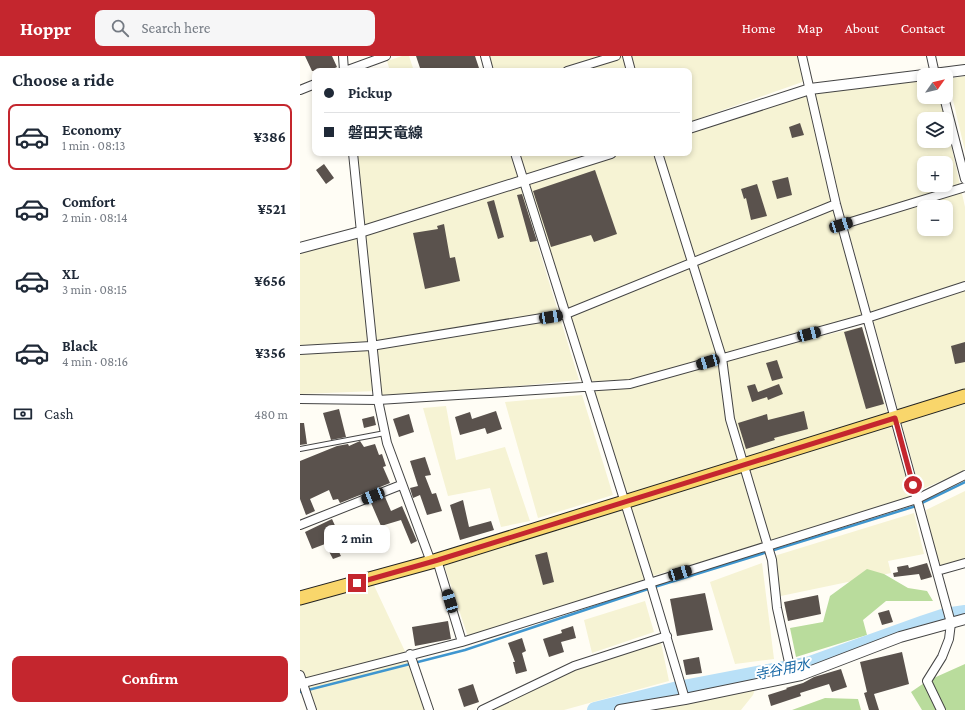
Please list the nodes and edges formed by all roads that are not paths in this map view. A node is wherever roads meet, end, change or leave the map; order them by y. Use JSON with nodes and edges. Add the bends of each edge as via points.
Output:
{"nodes":[{"id":1,"x":343,"y":56,"type":"edge"},
{"id":2,"x":386,"y":56,"type":"edge"},
{"id":3,"x":484,"y":56,"type":"edge"},
{"id":4,"x":616,"y":56,"type":"edge"},
{"id":5,"x":627,"y":56,"type":"edge"},
{"id":6,"x":802,"y":56,"type":"edge"},
{"id":7,"x":931,"y":56,"type":"edge"},
{"id":8,"x":345,"y":68,"type":"edge"},
{"id":9,"x":353,"y":68,"type":"edge"},
{"id":10,"x":488,"y":68,"type":"edge"},
{"id":11,"x":577,"y":68,"type":"edge"},
{"id":12,"x":630,"y":68,"type":"edge"},
{"id":13,"x":932,"y":68,"type":"edge"},
{"id":14,"x":965,"y":70,"type":"edge"},
{"id":15,"x":953,"y":71,"type":"edge"},
{"id":16,"x":917,"y":76,"type":"edge"},
{"id":17,"x":312,"y":85,"type":"edge"},
{"id":18,"x":810,"y":89,"type":"junction"},
{"id":19,"x":300,"y":90,"type":"edge"},
{"id":20,"x":946,"y":104,"type":"edge"},
{"id":21,"x":692,"y":127,"type":"edge"},
{"id":22,"x":353,"y":156,"type":"edge"},
{"id":23,"x":516,"y":156,"type":"edge"},
{"id":24,"x":602,"y":156,"type":"edge"},
{"id":25,"x":659,"y":156,"type":"edge"},
{"id":26,"x":965,"y":179,"type":"edge"},
{"id":27,"x":524,"y":181,"type":"junction"},
{"id":28,"x":965,"y":187,"type":"edge"},
{"id":29,"x":836,"y":204,"type":"junction"},
{"id":30,"x":841,"y":225,"type":"junction"},
{"id":31,"x":360,"y":232,"type":"junction"},
{"id":32,"x":300,"y":248,"type":"edge"},
{"id":33,"x":692,"y":262,"type":"junction"},
{"id":34,"x":965,"y":286,"type":"edge"},
{"id":35,"x":566,"y":314,"type":"junction"},
{"id":36,"x":867,"y":318,"type":"junction"},
{"id":37,"x":371,"y":346,"type":"junction"},
{"id":38,"x":300,"y":350,"type":"edge"},
{"id":39,"x":722,"y":358,"type":"junction"},
{"id":40,"x":589,"y":387,"type":"junction"},
{"id":41,"x":965,"y":396,"type":"edge"},
{"id":42,"x":300,"y":399,"type":"edge"},
{"id":43,"x":378,"y":400,"type":"junction"},
{"id":44,"x":895,"y":418,"type":"junction"},
{"id":45,"x":385,"y":433,"type":"junction"},
{"id":46,"x":300,"y":449,"type":"edge"},
{"id":47,"x":743,"y":466,"type":"junction"},
{"id":48,"x":965,"y":475,"type":"edge"},
{"id":49,"x":401,"y":485,"type":"junction"},
{"id":50,"x":917,"y":499,"type":"junction"},
{"id":51,"x":625,"y":503,"type":"junction"},
{"id":52,"x":300,"y":525,"type":"edge"},
{"id":53,"x":768,"y":546,"type":"junction"},
{"id":54,"x":434,"y":561,"type":"junction"},
{"id":55,"x":965,"y":563,"type":"edge"},
{"id":56,"x":937,"y":571,"type":"junction"},
{"id":57,"x":650,"y":582,"type":"junction"},
{"id":58,"x":300,"y":598,"type":"edge"},
{"id":59,"x":965,"y":619,"type":"edge"},
{"id":60,"x":951,"y":623,"type":"junction"},
{"id":61,"x":667,"y":636,"type":"junction"},
{"id":62,"x":462,"y":642,"type":"junction"},
{"id":63,"x":410,"y":654,"type":"junction"},
{"id":64,"x":300,"y":675,"type":"edge"},
{"id":65,"x":792,"y":676,"type":"junction"},
{"id":66,"x":302,"y":684,"type":"edge"},
{"id":67,"x":685,"y":700,"type":"junction"},
{"id":68,"x":312,"y":710,"type":"edge"},
{"id":69,"x":429,"y":710,"type":"edge"},
{"id":70,"x":482,"y":710,"type":"edge"},
{"id":71,"x":620,"y":710,"type":"edge"},
{"id":72,"x":941,"y":710,"type":"edge"}],
"edges":[{"from":1,"to":8,"type":"street"},
{"from":2,"to":9,"type":"street"},
{"from":3,"to":10,"type":"street"},
{"from":4,"to":11,"type":"street"},
{"from":5,"to":12,"type":"street"},
{"from":6,"to":18,"type":"street"},
{"from":7,"to":13,"type":"street"},
{"from":14,"to":15,"type":"street"},
{"from":16,"to":18,"type":"street"},
{"from":17,"to":19,"type":"street"},
{"from":18,"to":21,"type":"street"},
{"from":18,"to":29,"type":"street"},
{"from":20,"to":26,"type":"street"},
{"from":22,"to":31,"type":"street"},
{"from":23,"to":27,"type":"street"},
{"from":24,"to":27,"type":"street"},
{"from":25,"to":33,"type":"street"},
{"from":27,"to":31,"type":"street"},
{"from":27,"to":35,"type":"street"},
{"from":28,"to":30,"type":"street"},
{"from":29,"to":30,"type":"street"},
{"from":29,"to":33,"type":"street"},
{"from":30,"to":36,"type":"street"},
{"from":31,"to":32,"type":"street"},
{"from":31,"to":37,"type":"street"},
{"from":33,"to":35,"type":"street"},
{"from":33,"to":39,"type":"street"},
{"from":34,"to":36,"type":"street"},
{"from":35,"to":37,"type":"street"},
{"from":35,"to":40,"type":"street"},
{"from":36,"to":39,"type":"street"},
{"from":36,"to":44,"type":"street"},
{"from":37,"to":38,"type":"street"},
{"from":37,"to":43,"type":"street"},
{"from":39,"to":40,"type":"street","via":[[630,384]]},
{"from":39,"to":47,"type":"street","via":[[730,419]]},
{"from":40,"to":43,"type":"street"},
{"from":40,"to":51,"type":"street"},
{"from":41,"to":44,"type":"main road"},
{"from":42,"to":43,"type":"street"},
{"from":43,"to":45,"type":"street"},
{"from":44,"to":47,"type":"main road"},
{"from":44,"to":50,"type":"street"},
{"from":45,"to":46,"type":"lane"},
{"from":45,"to":49,"type":"street"},
{"from":47,"to":51,"type":"main road"},
{"from":47,"to":53,"type":"street"},
{"from":48,"to":50,"type":"street"},
{"from":49,"to":52,"type":"street"},
{"from":49,"to":54,"type":"street"},
{"from":50,"to":53,"type":"street"},
{"from":50,"to":56,"type":"street"},
{"from":51,"to":54,"type":"main road"},
{"from":51,"to":57,"type":"street"},
{"from":53,"to":57,"type":"street"},
{"from":53,"to":65,"type":"street","via":[[777,608]]},
{"from":54,"to":58,"type":"main road"},
{"from":54,"to":62,"type":"street"},
{"from":55,"to":56,"type":"street"},
{"from":56,"to":60,"type":"street"},
{"from":57,"to":61,"type":"street"},
{"from":57,"to":62,"type":"street"},
{"from":59,"to":60,"type":"street"},
{"from":60,"to":65,"type":"street","via":[[900,637],[816,670]]},
{"from":60,"to":72,"type":"street","via":[[949,639],[942,657],[927,681]]},
{"from":61,"to":67,"type":"street"},
{"from":61,"to":70,"type":"street","via":[[574,666]]},
{"from":62,"to":63,"type":"street"},
{"from":63,"to":66,"type":"street"},
{"from":63,"to":69,"type":"street"},
{"from":64,"to":66,"type":"street"},
{"from":65,"to":67,"type":"street"},
{"from":66,"to":68,"type":"street"},
{"from":67,"to":71,"type":"street"}]}
